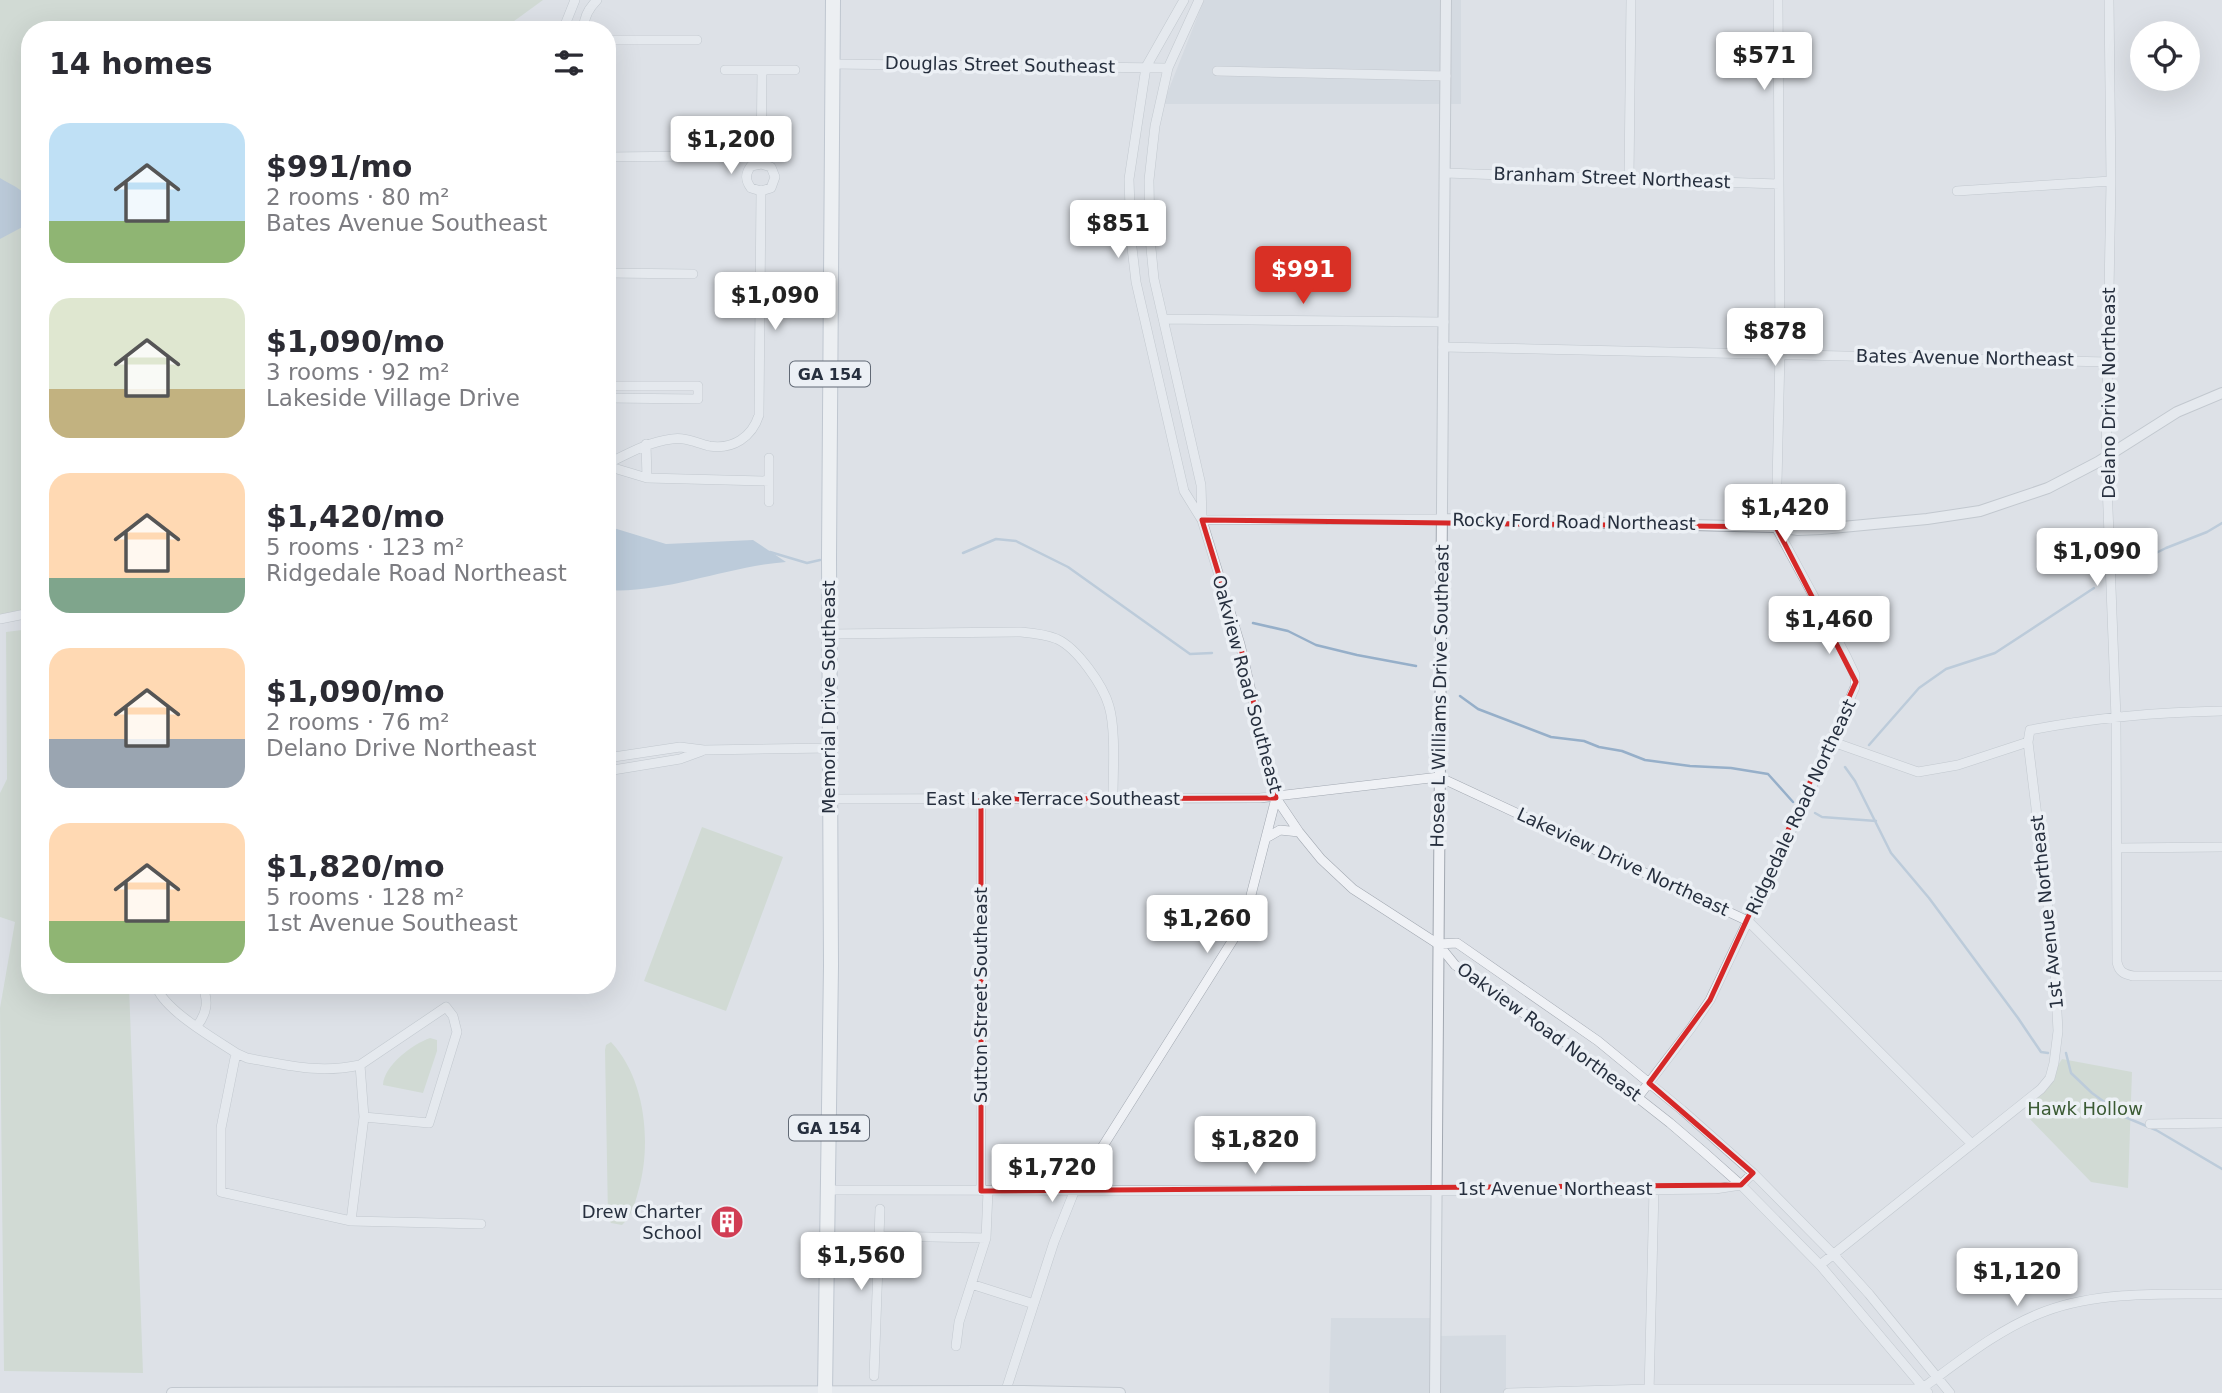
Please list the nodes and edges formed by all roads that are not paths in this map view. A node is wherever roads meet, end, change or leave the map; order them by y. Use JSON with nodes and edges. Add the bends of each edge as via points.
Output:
{"nodes":[{"id":1,"x":575,"y":0,"type":"edge"},
{"id":2,"x":597,"y":0,"type":"edge"},
{"id":3,"x":833,"y":0,"type":"edge"},
{"id":4,"x":1184,"y":0,"type":"edge"},
{"id":5,"x":1199,"y":0,"type":"edge"},
{"id":6,"x":1446,"y":0,"type":"edge"},
{"id":7,"x":1631,"y":0,"type":"edge"},
{"id":8,"x":1778,"y":0,"type":"edge"},
{"id":9,"x":2109,"y":0,"type":"edge"},
{"id":10,"x":568,"y":17,"type":"junction"},
{"id":11,"x":566,"y":21,"type":"edge"},
{"id":12,"x":575,"y":21,"type":"edge"},
{"id":13,"x":585,"y":21,"type":"edge"},
{"id":14,"x":616,"y":40,"type":"edge"},
{"id":15,"x":698,"y":40,"type":"dead end"},
{"id":16,"x":832,"y":64,"type":"junction"},
{"id":17,"x":1146,"y":67,"type":"junction"},
{"id":18,"x":1168,"y":68,"type":"junction"},
{"id":19,"x":725,"y":69,"type":"dead end"},
{"id":20,"x":762,"y":69,"type":"junction"},
{"id":21,"x":795,"y":70,"type":"dead end"},
{"id":22,"x":1217,"y":71,"type":"dead end"},
{"id":23,"x":1446,"y":76,"type":"junction"},
{"id":24,"x":698,"y":156,"type":"dead end"},
{"id":25,"x":616,"y":157,"type":"edge"},
{"id":26,"x":761,"y":164,"type":"junction"},
{"id":27,"x":1445,"y":173,"type":"junction"},
{"id":28,"x":1629,"y":178,"type":"junction"},
{"id":29,"x":2111,"y":181,"type":"junction"},
{"id":30,"x":1779,"y":184,"type":"junction"},
{"id":31,"x":761,"y":191,"type":"junction"},
{"id":32,"x":1957,"y":191,"type":"dead end"},
{"id":33,"x":616,"y":273,"type":"edge"},
{"id":34,"x":693,"y":274,"type":"dead end"},
{"id":35,"x":1163,"y":319,"type":"junction"},
{"id":36,"x":1444,"y":322,"type":"junction"},
{"id":37,"x":1443,"y":346,"type":"junction"},
{"id":38,"x":1780,"y":354,"type":"junction"},
{"id":39,"x":2108,"y":362,"type":"junction"},
{"id":40,"x":616,"y":386,"type":"edge"},
{"id":41,"x":2222,"y":393,"type":"edge"},
{"id":42,"x":616,"y":398,"type":"edge"},
{"id":43,"x":646,"y":444,"type":"junction"},
{"id":44,"x":2106,"y":457,"type":"junction"},
{"id":45,"x":769,"y":458,"type":"dead end"},
{"id":46,"x":616,"y":460,"type":"edge"},
{"id":47,"x":616,"y":468,"type":"edge"},
{"id":48,"x":647,"y":478,"type":"junction"},
{"id":49,"x":769,"y":481,"type":"junction"},
{"id":50,"x":769,"y":502,"type":"dead end"},
{"id":51,"x":1442,"y":519,"type":"junction"},
{"id":52,"x":1202,"y":520,"type":"junction"},
{"id":53,"x":1776,"y":527,"type":"junction"},
{"id":54,"x":21,"y":615,"type":"edge"},
{"id":55,"x":0,"y":619,"type":"edge"},
{"id":56,"x":830,"y":634,"type":"junction"},
{"id":57,"x":2222,"y":711,"type":"edge"},
{"id":58,"x":2116,"y":718,"type":"junction"},
{"id":59,"x":2028,"y":742,"type":"junction"},
{"id":60,"x":1833,"y":743,"type":"junction"},
{"id":61,"x":830,"y":748,"type":"junction"},
{"id":62,"x":704,"y":750,"type":"junction"},
{"id":63,"x":616,"y":757,"type":"edge"},
{"id":64,"x":616,"y":770,"type":"edge"},
{"id":65,"x":1440,"y":777,"type":"junction"},
{"id":66,"x":1112,"y":797,"type":"junction"},
{"id":67,"x":1276,"y":798,"type":"junction"},
{"id":68,"x":829,"y":799,"type":"junction"},
{"id":69,"x":982,"y":799,"type":"junction"},
{"id":70,"x":1299,"y":832,"type":"junction"},
{"id":71,"x":1266,"y":838,"type":"junction"},
{"id":72,"x":2222,"y":847,"type":"edge"},
{"id":73,"x":2117,"y":848,"type":"junction"},
{"id":74,"x":1748,"y":921,"type":"junction"},
{"id":75,"x":1438,"y":944,"type":"junction"},
{"id":76,"x":2222,"y":976,"type":"edge"},
{"id":77,"x":159,"y":994,"type":"edge"},
{"id":78,"x":206,"y":994,"type":"edge"},
{"id":79,"x":197,"y":1026,"type":"junction"},
{"id":80,"x":236,"y":1053,"type":"junction"},
{"id":81,"x":360,"y":1065,"type":"junction"},
{"id":82,"x":1649,"y":1083,"type":"junction"},
{"id":83,"x":1638,"y":1097,"type":"junction"},
{"id":84,"x":364,"y":1117,"type":"junction"},
{"id":85,"x":2222,"y":1123,"type":"edge"},
{"id":86,"x":2150,"y":1124,"type":"dead end"},
{"id":87,"x":1972,"y":1144,"type":"junction"},
{"id":88,"x":1753,"y":1173,"type":"junction"},
{"id":89,"x":1741,"y":1185,"type":"junction"},
{"id":90,"x":1654,"y":1189,"type":"junction"},
{"id":91,"x":1436,"y":1190,"type":"junction"},
{"id":92,"x":827,"y":1191,"type":"junction"},
{"id":93,"x":984,"y":1191,"type":"junction"},
{"id":94,"x":1074,"y":1192,"type":"junction"},
{"id":95,"x":880,"y":1209,"type":"dead end"},
{"id":96,"x":351,"y":1221,"type":"junction"},
{"id":97,"x":481,"y":1224,"type":"dead end"},
{"id":98,"x":877,"y":1236,"type":"junction"},
{"id":99,"x":986,"y":1238,"type":"junction"},
{"id":100,"x":1833,"y":1254,"type":"junction"},
{"id":101,"x":1820,"y":1265,"type":"junction"},
{"id":102,"x":971,"y":1284,"type":"junction"},
{"id":103,"x":2222,"y":1294,"type":"edge"},
{"id":104,"x":1034,"y":1304,"type":"junction"},
{"id":105,"x":956,"y":1346,"type":"dead end"},
{"id":106,"x":874,"y":1376,"type":"dead end"},
{"id":107,"x":1937,"y":1377,"type":"junction"},
{"id":108,"x":1926,"y":1390,"type":"edge"},
{"id":109,"x":1649,"y":1391,"type":"edge"},
{"id":110,"x":1845,"y":1391,"type":"edge"},
{"id":111,"x":501,"y":1392,"type":"edge"},
{"id":112,"x":825,"y":1392,"type":"edge"},
{"id":113,"x":172,"y":1393,"type":"edge"},
{"id":114,"x":1005,"y":1393,"type":"edge"},
{"id":115,"x":1120,"y":1393,"type":"edge"},
{"id":116,"x":1435,"y":1393,"type":"edge"},
{"id":117,"x":1508,"y":1393,"type":"edge"},
{"id":118,"x":1950,"y":1393,"type":"edge"}],
"edges":[{"from":1,"to":10,"type":"street"},
{"from":2,"to":13,"type":"street"},
{"from":3,"to":16,"type":"main road","name":"Memorial Drive Southeast","number":"GA 154"},
{"from":4,"to":17,"type":"street","name":"Oakview Road Southeast"},
{"from":5,"to":18,"type":"street","name":"Oakview Road Southeast"},
{"from":6,"to":23,"type":"street","name":"Hosea L Williams Drive Southeast"},
{"from":7,"to":28,"type":"street"},
{"from":8,"to":30,"type":"street","name":"Ridgedale Road Northeast"},
{"from":9,"to":29,"type":"street","name":"Delano Drive Northeast"},
{"from":10,"to":11,"type":"street"},
{"from":10,"to":12,"type":"street"},
{"from":14,"to":15,"type":"street"},
{"from":16,"to":17,"type":"street","name":"Douglas Street Southeast"},
{"from":16,"to":56,"type":"main road","name":"Memorial Drive Southeast","number":"GA 154"},
{"from":17,"to":18,"type":"street","name":"Douglas Street Southeast"},
{"from":17,"to":52,"type":"street","name":"Oakview Road Southeast","via":[[1129,179],[1133,260],[1184,491]]},
{"from":18,"to":35,"type":"street","name":"Oakview Road Southeast","via":[[1149,180],[1154,279]]},
{"from":19,"to":20,"type":"street"},
{"from":20,"to":21,"type":"street"},
{"from":20,"to":26,"type":"street"},
{"from":22,"to":23,"type":"street"},
{"from":23,"to":27,"type":"street","name":"Hosea L Williams Drive Southeast"},
{"from":24,"to":25,"type":"street"},
{"from":26,"to":31,"type":"street","via":[[771,167],[775,177],[771,187]]},
{"from":26,"to":31,"type":"street","via":[[751,166],[746,174],[748,184]]},
{"from":27,"to":28,"type":"street","name":"Branham Street Northeast"},
{"from":27,"to":36,"type":"street","name":"Hosea L Williams Drive Southeast"},
{"from":28,"to":30,"type":"street","name":"Branham Street Northeast"},
{"from":29,"to":32,"type":"street"},
{"from":29,"to":39,"type":"street","name":"Delano Drive Northeast"},
{"from":30,"to":38,"type":"street","name":"Ridgedale Road Northeast"},
{"from":31,"to":43,"type":"street","via":[[759,415],[755,428],[737,443],[721,447],[677,438]]},
{"from":33,"to":34,"type":"street"},
{"from":35,"to":36,"type":"street"},
{"from":35,"to":52,"type":"street","name":"Oakview Road Southeast","via":[[1201,485]]},
{"from":36,"to":37,"type":"street","name":"Hosea L Williams Drive Southeast"},
{"from":37,"to":38,"type":"street","name":"Bates Avenue Northeast"},
{"from":37,"to":51,"type":"street","name":"Hosea L Williams Drive Southeast"},
{"from":38,"to":39,"type":"street","name":"Bates Avenue Northeast"},
{"from":38,"to":53,"type":"street","name":"Ridgedale Road Northeast"},
{"from":39,"to":44,"type":"street","name":"Delano Drive Northeast"},
{"from":40,"to":42,"type":"street","via":[[698,386],[698,399]]},
{"from":41,"to":44,"type":"street","name":"Rocky Ford Road Northeast","via":[[2177,412]]},
{"from":43,"to":46,"type":"street"},
{"from":43,"to":48,"type":"street"},
{"from":44,"to":53,"type":"street","name":"Rocky Ford Road Northeast","via":[[2048,488],[1980,511],[1834,528]]},
{"from":44,"to":58,"type":"street","name":"Delano Drive Northeast"},
{"from":45,"to":49,"type":"street"},
{"from":47,"to":48,"type":"street"},
{"from":48,"to":49,"type":"street"},
{"from":49,"to":50,"type":"street"},
{"from":51,"to":52,"type":"street"},
{"from":51,"to":53,"type":"street","name":"Rocky Ford Road Northeast"},
{"from":51,"to":65,"type":"street","name":"Hosea L Williams Drive Southeast"},
{"from":52,"to":67,"type":"street","name":"Oakview Road Southeast","via":[[1240,644]]},
{"from":53,"to":60,"type":"street","name":"Ridgedale Road Northeast","via":[[1855,675],[1855,687]]},
{"from":54,"to":55,"type":"street"},
{"from":56,"to":61,"type":"main road","name":"Memorial Drive Southeast","number":"GA 154"},
{"from":56,"to":66,"type":"street","via":[[1020,632],[1059,640],[1089,670],[1110,707]]},
{"from":57,"to":58,"type":"street"},
{"from":58,"to":59,"type":"street","via":[[2030,730]]},
{"from":58,"to":73,"type":"street","name":"Delano Drive Northeast"},
{"from":59,"to":60,"type":"street","via":[[1958,765],[1918,772]]},
{"from":59,"to":87,"type":"street","name":"1st Avenue Northeast","via":[[2054,956],[2058,1031],[2054,1063],[2041,1089]]},
{"from":60,"to":74,"type":"street","name":"Ridgedale Road Northeast"},
{"from":61,"to":62,"type":"street"},
{"from":61,"to":68,"type":"main road","name":"Memorial Drive Southeast","number":"GA 154"},
{"from":62,"to":63,"type":"street","via":[[680,747]]},
{"from":62,"to":64,"type":"street","via":[[680,759]]},
{"from":65,"to":67,"type":"street","name":"East Lake Terrace Southeast"},
{"from":65,"to":74,"type":"street","name":"Lakeview Drive Northeast"},
{"from":65,"to":75,"type":"street","name":"Hosea L Williams Drive Southeast"},
{"from":66,"to":67,"type":"street","name":"East Lake Terrace Southeast"},
{"from":66,"to":69,"type":"street","name":"East Lake Terrace Southeast"},
{"from":67,"to":70,"type":"street","name":"Oakview Road Southeast"},
{"from":67,"to":71,"type":"street"},
{"from":68,"to":69,"type":"street","name":"East Lake Terrace Southeast"},
{"from":68,"to":92,"type":"main road","name":"Memorial Drive Southeast","number":"GA 154"},
{"from":69,"to":93,"type":"street","name":"Sutton Street Southeast"},
{"from":70,"to":71,"type":"street","via":[[1280,830]]},
{"from":70,"to":75,"type":"street","name":"Oakview Road Southeast","via":[[1353,889]]},
{"from":71,"to":94,"type":"street","via":[[1236,935]]},
{"from":72,"to":73,"type":"street"},
{"from":73,"to":76,"type":"street","name":"Delano Drive Northeast","via":[[2118,969],[2133,976]]},
{"from":74,"to":82,"type":"street","name":"Ridgedale Road Northeast","via":[[1710,1000]]},
{"from":74,"to":87,"type":"street","name":"Lakeview Drive Northeast"},
{"from":75,"to":82,"type":"street","name":"Oakview Road Northeast","via":[[1457,943],[1598,1041]]},
{"from":75,"to":83,"type":"street","name":"Oakview Road Northeast","via":[[1455,965]]},
{"from":75,"to":91,"type":"street","name":"Hosea L Williams Drive Southeast"},
{"from":77,"to":79,"type":"street"},
{"from":78,"to":79,"type":"street","via":[[207,1004]]},
{"from":79,"to":80,"type":"street"},
{"from":80,"to":81,"type":"street","via":[[316,1070]]},
{"from":80,"to":96,"type":"street","via":[[221,1128],[221,1192]]},
{"from":81,"to":84,"type":"street"},
{"from":81,"to":84,"type":"street","via":[[446,1007],[453,1016],[457,1032],[429,1123]]},
{"from":82,"to":83,"type":"street","name":"Ridgedale Road Northeast"},
{"from":82,"to":88,"type":"street","name":"Oakview Road Northeast"},
{"from":83,"to":89,"type":"street","name":"Oakview Road Northeast"},
{"from":84,"to":96,"type":"street"},
{"from":85,"to":86,"type":"street"},
{"from":87,"to":100,"type":"street","name":"1st Avenue Northeast"},
{"from":88,"to":89,"type":"street"},
{"from":88,"to":100,"type":"street","name":"Oakview Road Northeast"},
{"from":89,"to":90,"type":"street","name":"1st Avenue Northeast"},
{"from":89,"to":101,"type":"street","name":"Oakview Road Northeast"},
{"from":90,"to":91,"type":"street","name":"1st Avenue Northeast"},
{"from":90,"to":109,"type":"street"},
{"from":91,"to":94,"type":"street","name":"1st Avenue Northeast"},
{"from":91,"to":116,"type":"street","name":"Hosea L Williams Drive Southeast"},
{"from":92,"to":93,"type":"street","name":"1st Avenue Northeast"},
{"from":92,"to":112,"type":"main road","name":"Memorial Drive Southeast","number":"GA 154"},
{"from":93,"to":94,"type":"street","name":"1st Avenue Northeast"},
{"from":93,"to":99,"type":"street","name":"Sutton Street Southeast"},
{"from":94,"to":104,"type":"street"},
{"from":95,"to":98,"type":"street"},
{"from":96,"to":97,"type":"street"},
{"from":98,"to":99,"type":"street"},
{"from":98,"to":106,"type":"street"},
{"from":99,"to":102,"type":"street","name":"Sutton Street Southeast"},
{"from":100,"to":101,"type":"street","name":"1st Avenue Northeast"},
{"from":100,"to":107,"type":"street","name":"Oakview Road Northeast"},
{"from":101,"to":108,"type":"street","name":"Oakview Road Northeast"},
{"from":102,"to":104,"type":"street"},
{"from":102,"to":105,"type":"street","name":"Sutton Street Southeast"},
{"from":103,"to":107,"type":"street","via":[[2140,1294],[2069,1304],[2022,1322]]},
{"from":104,"to":114,"type":"street"},
{"from":107,"to":108,"type":"street"},
{"from":107,"to":118,"type":"street","name":"Oakview Road Northeast"},
{"from":108,"to":110,"type":"street"},
{"from":109,"to":110,"type":"street"},
{"from":109,"to":117,"type":"street"},
{"from":111,"to":112,"type":"street"},
{"from":111,"to":113,"type":"street"},
{"from":112,"to":115,"type":"street","bridge":true}]}
